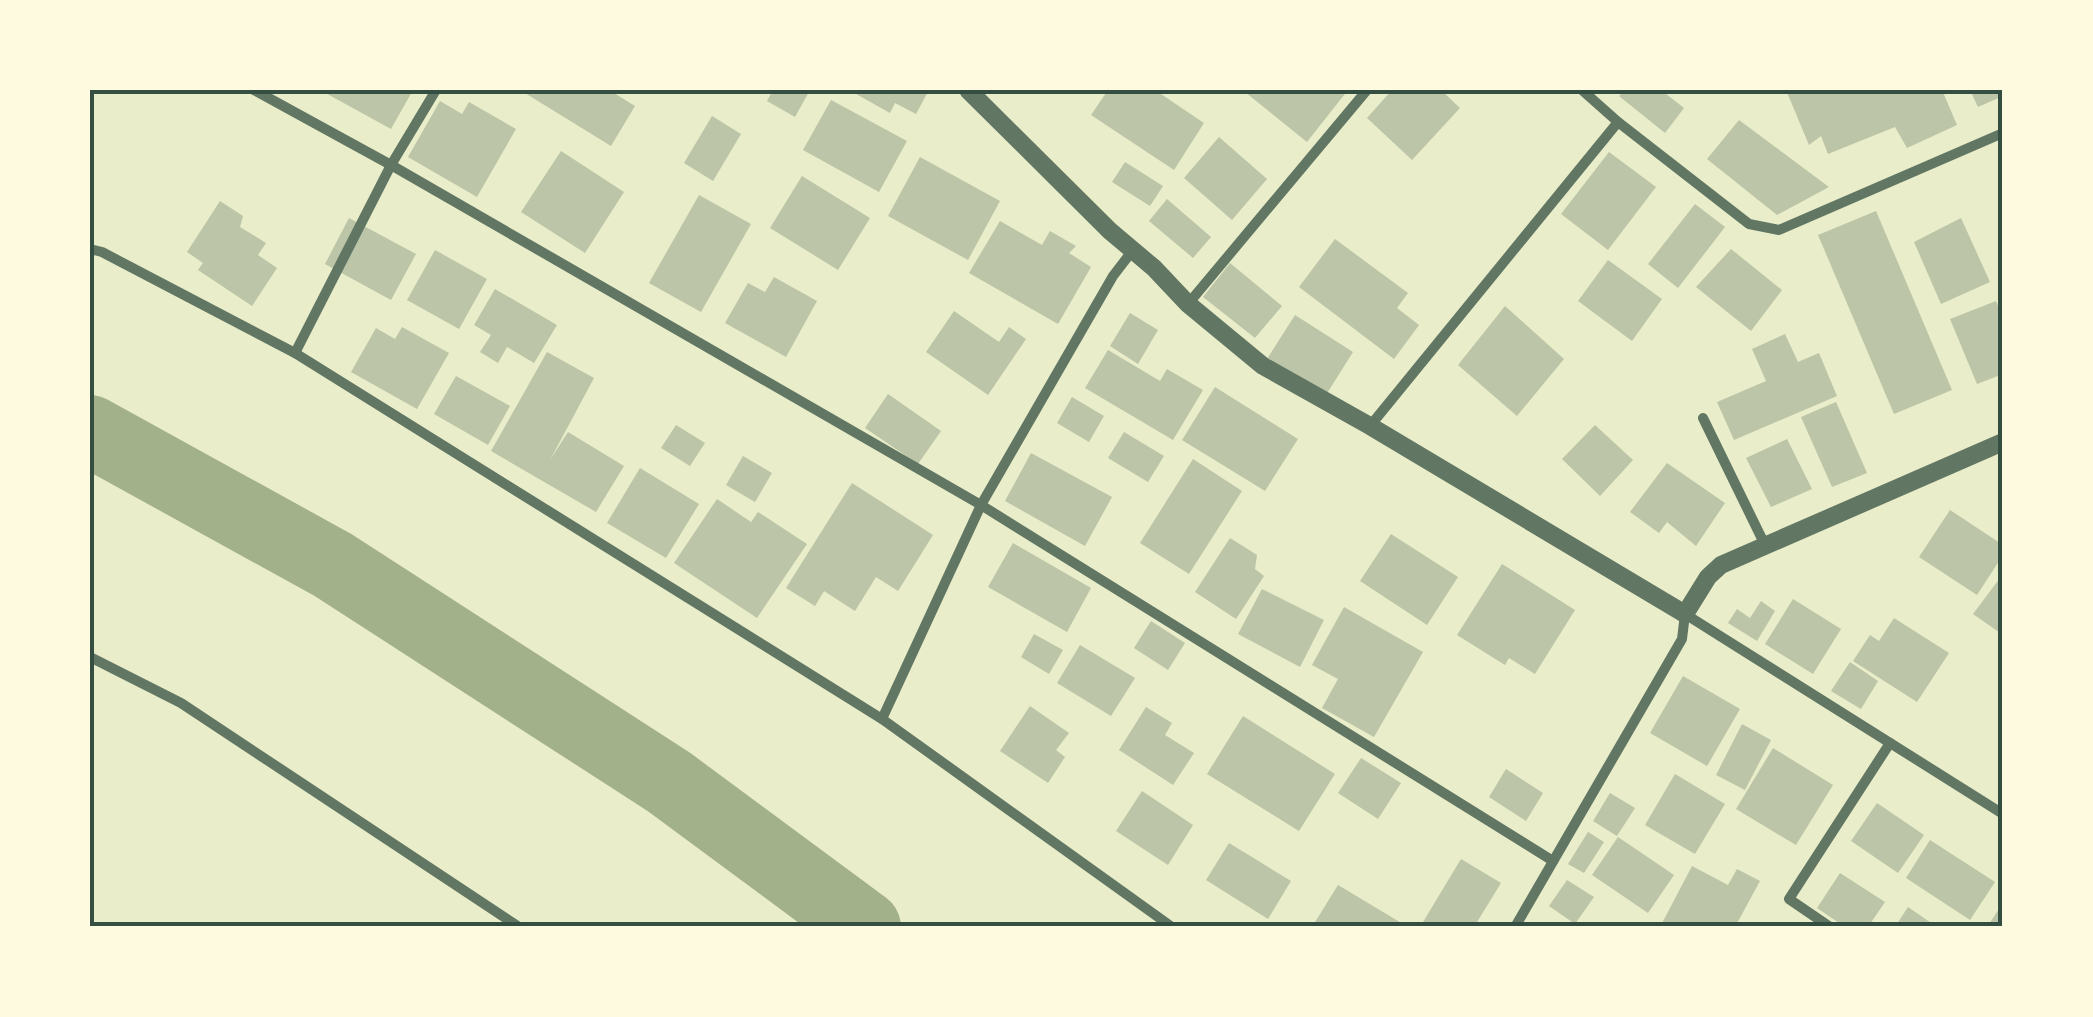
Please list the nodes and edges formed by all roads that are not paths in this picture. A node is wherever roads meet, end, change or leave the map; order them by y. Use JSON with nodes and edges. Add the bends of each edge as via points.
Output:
{"nodes":[{"id":1,"x":254,"y":90,"type":"edge"},
{"id":2,"x":436,"y":90,"type":"edge"},
{"id":3,"x":968,"y":90,"type":"edge"},
{"id":4,"x":1367,"y":90,"type":"edge"},
{"id":5,"x":1582,"y":90,"type":"edge"},
{"id":6,"x":1618,"y":122,"type":"junction"},
{"id":7,"x":2003,"y":133,"type":"edge"},
{"id":8,"x":391,"y":164,"type":"junction"},
{"id":9,"x":90,"y":248,"type":"edge"},
{"id":10,"x":1134,"y":250,"type":"junction"},
{"id":11,"x":1188,"y":304,"type":"junction"},
{"id":12,"x":295,"y":353,"type":"junction"},
{"id":13,"x":1703,"y":418,"type":"dead end"},
{"id":14,"x":1370,"y":426,"type":"junction"},
{"id":15,"x":2003,"y":442,"type":"edge"},
{"id":16,"x":981,"y":506,"type":"junction"},
{"id":17,"x":1765,"y":545,"type":"junction"},
{"id":18,"x":1685,"y":614,"type":"junction"},
{"id":19,"x":90,"y":657,"type":"edge"},
{"id":20,"x":882,"y":720,"type":"junction"},
{"id":21,"x":1890,"y":742,"type":"junction"},
{"id":22,"x":2003,"y":814,"type":"edge"},
{"id":23,"x":1554,"y":862,"type":"junction"},
{"id":24,"x":519,"y":927,"type":"edge"},
{"id":25,"x":1172,"y":927,"type":"edge"},
{"id":26,"x":1516,"y":927,"type":"edge"},
{"id":27,"x":1830,"y":927,"type":"edge"}],
"edges":[{"from":1,"to":8,"type":"street"},
{"from":2,"to":8,"type":"street"},
{"from":3,"to":10,"type":"street"},
{"from":4,"to":11,"type":"street"},
{"from":5,"to":6,"type":"street"},
{"from":6,"to":7,"type":"street","via":[[1749,224],[1779,230]]},
{"from":6,"to":14,"type":"street"},
{"from":8,"to":12,"type":"street"},
{"from":8,"to":16,"type":"street"},
{"from":9,"to":12,"type":"street"},
{"from":10,"to":11,"type":"street"},
{"from":10,"to":16,"type":"street"},
{"from":11,"to":14,"type":"street","via":[[1264,366]]},
{"from":12,"to":20,"type":"street"},
{"from":13,"to":17,"type":"street"},
{"from":14,"to":18,"type":"street"},
{"from":15,"to":17,"type":"street"},
{"from":16,"to":20,"type":"street"},
{"from":16,"to":23,"type":"street"},
{"from":17,"to":18,"type":"street","via":[[1721,565]]},
{"from":18,"to":21,"type":"street"},
{"from":18,"to":23,"type":"street","via":[[1682,639]]},
{"from":19,"to":24,"type":"street","via":[[181,703]]},
{"from":20,"to":25,"type":"street"},
{"from":21,"to":22,"type":"street"},
{"from":21,"to":27,"type":"street","via":[[1789,898]]},
{"from":23,"to":26,"type":"street"}]}
